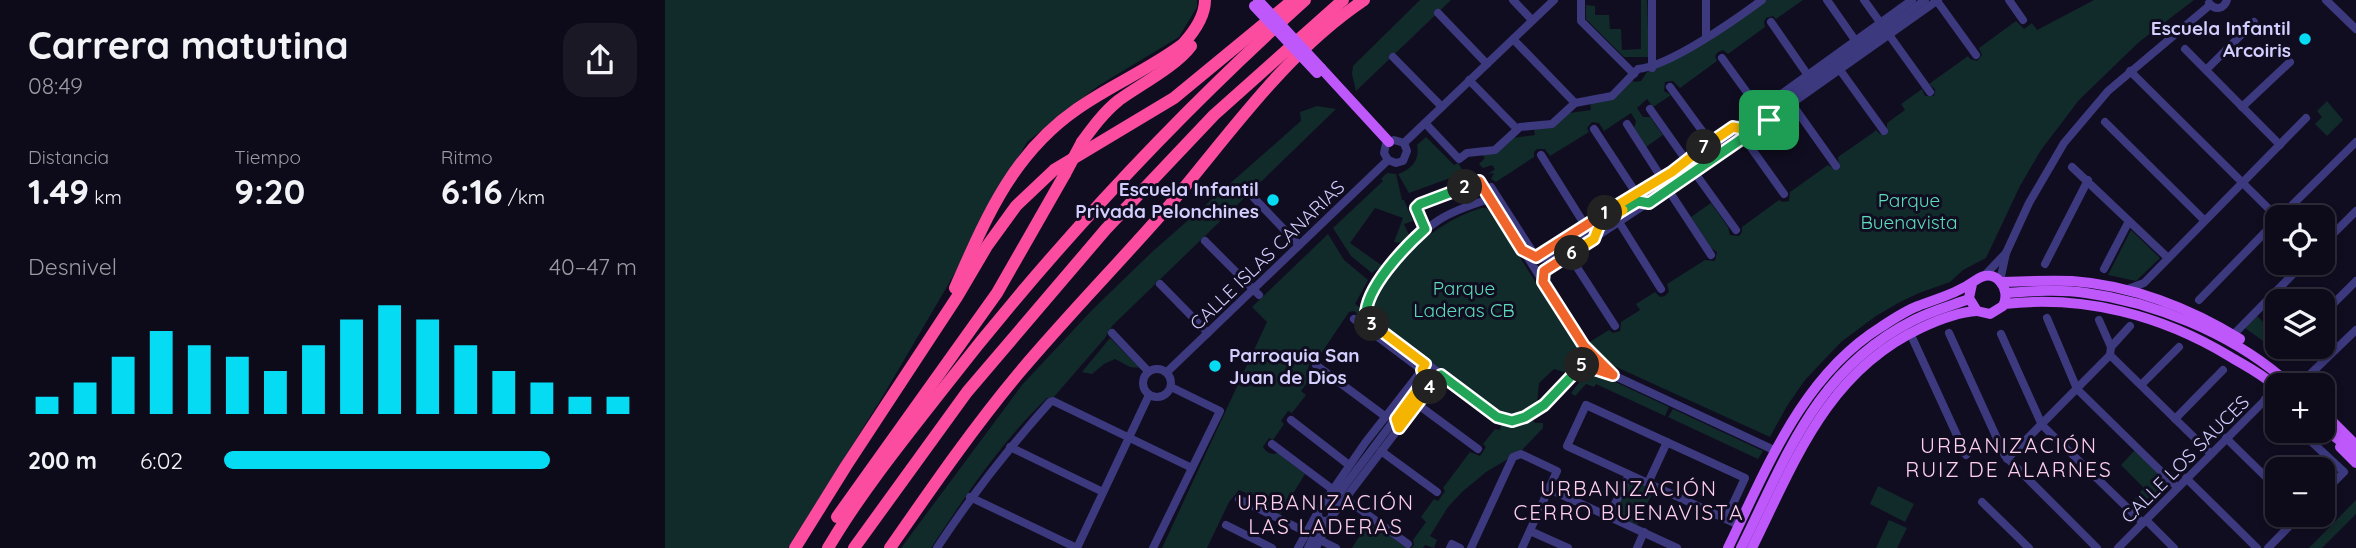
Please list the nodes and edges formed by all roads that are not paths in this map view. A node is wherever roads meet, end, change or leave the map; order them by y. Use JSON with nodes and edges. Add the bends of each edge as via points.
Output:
{"nodes":[{"id":1,"x":1293,"y":0,"type":"edge"},
{"id":2,"x":1305,"y":0,"type":"edge"},
{"id":3,"x":1343,"y":0,"type":"edge"},
{"id":4,"x":1364,"y":0,"type":"edge"},
{"id":5,"x":1513,"y":0,"type":"edge"},
{"id":6,"x":1554,"y":0,"type":"edge"},
{"id":7,"x":1581,"y":0,"type":"edge"},
{"id":8,"x":1651,"y":0,"type":"edge"},
{"id":9,"x":1706,"y":0,"type":"edge"},
{"id":10,"x":1762,"y":0,"type":"edge"},
{"id":11,"x":1827,"y":0,"type":"edge"},
{"id":12,"x":1864,"y":0,"type":"edge"},
{"id":13,"x":1912,"y":0,"type":"edge"},
{"id":14,"x":1925,"y":0,"type":"edge"},
{"id":15,"x":1938,"y":0,"type":"edge"},
{"id":16,"x":2009,"y":0,"type":"edge"},
{"id":17,"x":2227,"y":0,"type":"edge"},
{"id":18,"x":1253,"y":2,"type":"edge"},
{"id":19,"x":2209,"y":2,"type":"edge"},
{"id":20,"x":2333,"y":2,"type":"edge"},
{"id":21,"x":1205,"y":3,"type":"edge"},
{"id":22,"x":1438,"y":13,"type":"dead end"},
{"id":23,"x":1532,"y":20,"type":"junction"},
{"id":24,"x":2023,"y":20,"type":"dead end"},
{"id":25,"x":1771,"y":22,"type":"dead end"},
{"id":26,"x":2254,"y":22,"type":"dead end"},
{"id":27,"x":1884,"y":29,"type":"junction"},
{"id":28,"x":2356,"y":29,"type":"edge"},
{"id":29,"x":1706,"y":37,"type":"junction"},
{"id":30,"x":1513,"y":39,"type":"junction"},
{"id":31,"x":1856,"y":40,"type":"junction"},
{"id":32,"x":2185,"y":49,"type":"dead end"},
{"id":33,"x":1976,"y":55,"type":"dead end"},
{"id":34,"x":1393,"y":57,"type":"dead end"},
{"id":35,"x":1723,"y":58,"type":"dead end"},
{"id":36,"x":1829,"y":59,"type":"junction"},
{"id":37,"x":2290,"y":62,"type":"dead end"},
{"id":38,"x":1487,"y":64,"type":"junction"},
{"id":39,"x":1840,"y":65,"type":"junction"},
{"id":40,"x":1652,"y":68,"type":"junction"},
{"id":41,"x":2206,"y":70,"type":"junction"},
{"id":42,"x":2130,"y":71,"type":"junction"},
{"id":43,"x":1634,"y":74,"type":"junction"},
{"id":44,"x":1808,"y":78,"type":"junction"},
{"id":45,"x":1469,"y":80,"type":"junction"},
{"id":46,"x":1819,"y":86,"type":"junction"},
{"id":47,"x":1670,"y":87,"type":"dead end"},
{"id":48,"x":1930,"y":92,"type":"dead end"},
{"id":49,"x":1783,"y":96,"type":"junction"},
{"id":50,"x":1575,"y":103,"type":"junction"},
{"id":51,"x":1792,"y":104,"type":"junction"},
{"id":52,"x":1442,"y":107,"type":"junction"},
{"id":53,"x":2242,"y":107,"type":"junction"},
{"id":54,"x":1759,"y":108,"type":"junction"},
{"id":55,"x":1650,"y":109,"type":"dead end"},
{"id":56,"x":1769,"y":110,"type":"junction"},
{"id":57,"x":2307,"y":118,"type":"dead end"},
{"id":58,"x":1769,"y":120,"type":"junction"},
{"id":59,"x":2105,"y":122,"type":"dead end"},
{"id":60,"x":1425,"y":123,"type":"junction"},
{"id":61,"x":1627,"y":124,"type":"dead end"},
{"id":62,"x":1733,"y":127,"type":"junction"},
{"id":63,"x":1517,"y":129,"type":"junction"},
{"id":64,"x":1594,"y":129,"type":"dead end"},
{"id":65,"x":1884,"y":131,"type":"dead end"},
{"id":66,"x":1743,"y":134,"type":"junction"},
{"id":67,"x":2356,"y":142,"type":"edge"},
{"id":68,"x":1388,"y":143,"type":"junction"},
{"id":69,"x":1404,"y":143,"type":"junction"},
{"id":70,"x":2280,"y":145,"type":"junction"},
{"id":71,"x":1712,"y":147,"type":"junction"},
{"id":72,"x":1723,"y":154,"type":"junction"},
{"id":73,"x":1541,"y":155,"type":"dead end"},
{"id":74,"x":1388,"y":160,"type":"junction"},
{"id":75,"x":1686,"y":160,"type":"junction"},
{"id":76,"x":1836,"y":166,"type":"dead end"},
{"id":77,"x":2072,"y":167,"type":"dead end"},
{"id":78,"x":1695,"y":173,"type":"junction"},
{"id":79,"x":1678,"y":176,"type":"junction"},
{"id":80,"x":1661,"y":177,"type":"junction"},
{"id":81,"x":2088,"y":180,"type":"junction"},
{"id":82,"x":2242,"y":182,"type":"junction"},
{"id":83,"x":1492,"y":187,"type":"dead end"},
{"id":84,"x":1669,"y":191,"type":"junction"},
{"id":85,"x":1784,"y":194,"type":"dead end"},
{"id":86,"x":1637,"y":197,"type":"junction"},
{"id":87,"x":1254,"y":198,"type":"dead end"},
{"id":88,"x":1493,"y":199,"type":"junction"},
{"id":89,"x":1649,"y":203,"type":"junction"},
{"id":90,"x":2265,"y":205,"type":"edge"},
{"id":91,"x":2291,"y":205,"type":"edge"},
{"id":92,"x":1611,"y":209,"type":"junction"},
{"id":93,"x":1623,"y":210,"type":"junction"},
{"id":94,"x":2356,"y":211,"type":"edge"},
{"id":95,"x":2204,"y":220,"type":"junction"},
{"id":96,"x":2129,"y":221,"type":"junction"},
{"id":97,"x":1619,"y":222,"type":"junction"},
{"id":98,"x":1585,"y":225,"type":"junction"},
{"id":99,"x":1599,"y":226,"type":"junction"},
{"id":100,"x":1425,"y":229,"type":"junction"},
{"id":101,"x":1736,"y":230,"type":"dead end"},
{"id":102,"x":2265,"y":231,"type":"edge"},
{"id":103,"x":2335,"y":233,"type":"edge"},
{"id":104,"x":1594,"y":239,"type":"junction"},
{"id":105,"x":1205,"y":241,"type":"dead end"},
{"id":106,"x":1299,"y":246,"type":"junction"},
{"id":107,"x":1522,"y":250,"type":"junction"},
{"id":108,"x":2006,"y":253,"type":"junction"},
{"id":109,"x":1569,"y":255,"type":"junction"},
{"id":110,"x":1711,"y":255,"type":"dead end"},
{"id":111,"x":1544,"y":257,"type":"junction"},
{"id":112,"x":2168,"y":258,"type":"junction"},
{"id":113,"x":2045,"y":264,"type":"dead end"},
{"id":114,"x":1544,"y":269,"type":"junction"},
{"id":115,"x":2104,"y":269,"type":"dead end"},
{"id":116,"x":2292,"y":275,"type":"edge"},
{"id":117,"x":1984,"y":276,"type":"junction"},
{"id":118,"x":2004,"y":281,"type":"junction"},
{"id":119,"x":2356,"y":281,"type":"edge"},
{"id":120,"x":1543,"y":282,"type":"junction"},
{"id":121,"x":2144,"y":283,"type":"junction"},
{"id":122,"x":1160,"y":284,"type":"dead end"},
{"id":123,"x":1972,"y":284,"type":"junction"},
{"id":124,"x":1661,"y":289,"type":"dead end"},
{"id":125,"x":2125,"y":290,"type":"junction"},
{"id":126,"x":1256,"y":293,"type":"junction"},
{"id":127,"x":2006,"y":293,"type":"junction"},
{"id":128,"x":2148,"y":296,"type":"junction"},
{"id":129,"x":1969,"y":299,"type":"junction"},
{"id":130,"x":2199,"y":300,"type":"dead end"},
{"id":131,"x":2335,"y":302,"type":"edge"},
{"id":132,"x":2004,"y":304,"type":"junction"},
{"id":133,"x":1976,"y":311,"type":"junction"},
{"id":134,"x":2047,"y":318,"type":"dead end"},
{"id":135,"x":2099,"y":320,"type":"dead end"},
{"id":136,"x":1615,"y":326,"type":"dead end"},
{"id":137,"x":2130,"y":326,"type":"dead end"},
{"id":138,"x":2356,"y":330,"type":"edge"},
{"id":139,"x":1112,"y":333,"type":"dead end"},
{"id":140,"x":1208,"y":333,"type":"junction"},
{"id":141,"x":1910,"y":333,"type":"junction"},
{"id":142,"x":1949,"y":333,"type":"dead end"},
{"id":143,"x":2001,"y":334,"type":"dead end"},
{"id":144,"x":2214,"y":335,"type":"junction"},
{"id":145,"x":2233,"y":335,"type":"junction"},
{"id":146,"x":1584,"y":346,"type":"junction"},
{"id":147,"x":2179,"y":347,"type":"dead end"},
{"id":148,"x":2111,"y":351,"type":"junction"},
{"id":149,"x":919,"y":355,"type":"junction"},
{"id":150,"x":2260,"y":359,"type":"junction"},
{"id":151,"x":1317,"y":365,"type":"dead end"},
{"id":152,"x":2250,"y":366,"type":"junction"},
{"id":153,"x":1577,"y":368,"type":"junction"},
{"id":154,"x":1425,"y":370,"type":"junction"},
{"id":155,"x":2223,"y":370,"type":"dead end"},
{"id":156,"x":1148,"y":371,"type":"junction"},
{"id":157,"x":1167,"y":372,"type":"junction"},
{"id":158,"x":2268,"y":373,"type":"edge"},
{"id":159,"x":2312,"y":373,"type":"edge"},
{"id":160,"x":1613,"y":375,"type":"junction"},
{"id":161,"x":1439,"y":377,"type":"junction"},
{"id":162,"x":2265,"y":378,"type":"edge"},
{"id":163,"x":2141,"y":385,"type":"junction"},
{"id":164,"x":1171,"y":387,"type":"junction"},
{"id":165,"x":2077,"y":388,"type":"junction"},
{"id":166,"x":1149,"y":395,"type":"junction"},
{"id":167,"x":2265,"y":400,"type":"edge"},
{"id":168,"x":1417,"y":404,"type":"junction"},
{"id":169,"x":1386,"y":417,"type":"junction"},
{"id":170,"x":1396,"y":419,"type":"junction"},
{"id":171,"x":2175,"y":419,"type":"junction"},
{"id":172,"x":1291,"y":420,"type":"dead end"},
{"id":173,"x":2337,"y":423,"type":"joint"},
{"id":174,"x":2042,"y":425,"type":"junction"},
{"id":175,"x":1399,"y":428,"type":"junction"},
{"id":176,"x":2335,"y":436,"type":"edge"},
{"id":177,"x":2356,"y":436,"type":"edge"},
{"id":178,"x":1129,"y":438,"type":"junction"},
{"id":179,"x":2226,"y":438,"type":"junction"},
{"id":180,"x":2335,"y":439,"type":"edge"},
{"id":181,"x":1378,"y":442,"type":"junction"},
{"id":182,"x":1667,"y":442,"type":"junction"},
{"id":183,"x":1366,"y":443,"type":"junction"},
{"id":184,"x":2313,"y":443,"type":"edge"},
{"id":185,"x":1272,"y":444,"type":"dead end"},
{"id":186,"x":2356,"y":445,"type":"edge"},
{"id":187,"x":1010,"y":447,"type":"junction"},
{"id":188,"x":1478,"y":449,"type":"dead end"},
{"id":189,"x":1381,"y":451,"type":"junction"},
{"id":190,"x":1776,"y":451,"type":"junction"},
{"id":191,"x":2356,"y":453,"type":"edge"},
{"id":192,"x":2211,"y":454,"type":"junction"},
{"id":193,"x":1966,"y":455,"type":"dead end"},
{"id":194,"x":2328,"y":457,"type":"edge"},
{"id":195,"x":2007,"y":459,"type":"junction"},
{"id":196,"x":2356,"y":463,"type":"edge"},
{"id":197,"x":2335,"y":464,"type":"edge"},
{"id":198,"x":1192,"y":468,"type":"junction"},
{"id":199,"x":1352,"y":469,"type":"junction"},
{"id":200,"x":1365,"y":472,"type":"junction"},
{"id":201,"x":1629,"y":475,"type":"junction"},
{"id":202,"x":2265,"y":476,"type":"edge"},
{"id":203,"x":2186,"y":478,"type":"junction"},
{"id":204,"x":2335,"y":481,"type":"edge"},
{"id":205,"x":1647,"y":484,"type":"junction"},
{"id":206,"x":2178,"y":487,"type":"junction"},
{"id":207,"x":1332,"y":489,"type":"junction"},
{"id":208,"x":1549,"y":489,"type":"junction"},
{"id":209,"x":1103,"y":492,"type":"junction"},
{"id":210,"x":1437,"y":492,"type":"dead end"},
{"id":211,"x":970,"y":497,"type":"junction"},
{"id":212,"x":1239,"y":499,"type":"dead end"},
{"id":213,"x":1346,"y":499,"type":"junction"},
{"id":214,"x":1982,"y":502,"type":"dead end"},
{"id":215,"x":1324,"y":514,"type":"junction"},
{"id":216,"x":1609,"y":516,"type":"junction"},
{"id":217,"x":1726,"y":519,"type":"junction"},
{"id":218,"x":2144,"y":521,"type":"junction"},
{"id":219,"x":1226,"y":525,"type":"dead end"},
{"id":220,"x":1739,"y":525,"type":"junction"},
{"id":221,"x":2288,"y":527,"type":"edge"},
{"id":222,"x":1530,"y":531,"type":"junction"},
{"id":223,"x":1307,"y":532,"type":"junction"},
{"id":224,"x":1644,"y":533,"type":"junction"},
{"id":225,"x":857,"y":544,"type":"edge"},
{"id":226,"x":1318,"y":544,"type":"edge"},
{"id":227,"x":1408,"y":544,"type":"dead end"},
{"id":228,"x":795,"y":548,"type":"edge"},
{"id":229,"x":818,"y":548,"type":"edge"},
{"id":230,"x":828,"y":548,"type":"edge"},
{"id":231,"x":890,"y":548,"type":"edge"},
{"id":232,"x":937,"y":548,"type":"edge"},
{"id":233,"x":1077,"y":548,"type":"edge"},
{"id":234,"x":1153,"y":548,"type":"edge"},
{"id":235,"x":1272,"y":548,"type":"edge"},
{"id":236,"x":1298,"y":548,"type":"edge"},
{"id":237,"x":1308,"y":548,"type":"edge"},
{"id":238,"x":1336,"y":548,"type":"edge"},
{"id":239,"x":1450,"y":548,"type":"edge"},
{"id":240,"x":1460,"y":548,"type":"edge"},
{"id":241,"x":1471,"y":548,"type":"edge"},
{"id":242,"x":1521,"y":548,"type":"edge"},
{"id":243,"x":1568,"y":548,"type":"edge"},
{"id":244,"x":1637,"y":548,"type":"edge"},
{"id":245,"x":1677,"y":548,"type":"edge"},
{"id":246,"x":1728,"y":548,"type":"edge"},
{"id":247,"x":1741,"y":548,"type":"edge"},
{"id":248,"x":1752,"y":548,"type":"edge"},
{"id":249,"x":2029,"y":548,"type":"edge"},
{"id":250,"x":2098,"y":548,"type":"edge"},
{"id":251,"x":2118,"y":548,"type":"edge"},
{"id":252,"x":2174,"y":548,"type":"edge"},
{"id":253,"x":2257,"y":548,"type":"edge"},
{"id":254,"x":2268,"y":548,"type":"edge"}],
"edges":[{"from":1,"to":149,"type":"highway","via":[[1174,98],[1089,147],[1034,187],[994,235]]},
{"from":2,"to":230,"type":"highway","via":[[1200,99],[1093,210],[990,328],[896,449]]},
{"from":3,"to":225,"type":"highway","via":[[1215,116],[1106,229],[967,392]]},
{"from":4,"to":231,"type":"highway","via":[[1322,31],[1275,77],[1152,225],[1017,375]]},
{"from":5,"to":23,"type":"street"},
{"from":6,"to":23,"type":"street"},
{"from":7,"to":43,"type":"street","via":[[1581,21]]},
{"from":8,"to":40,"type":"street"},
{"from":9,"to":29,"type":"street"},
{"from":10,"to":29,"type":"street"},
{"from":11,"to":31,"type":"street"},
{"from":12,"to":27,"type":"street"},
{"from":13,"to":27,"type":"street"},
{"from":14,"to":27,"type":"street"},
{"from":15,"to":27,"type":"street"},
{"from":15,"to":33,"type":"street"},
{"from":16,"to":24,"type":"street"},
{"from":17,"to":19,"type":"street","via":[[2219,8]]},
{"from":18,"to":68,"type":"main road","bridge":true},
{"from":19,"to":42,"type":"street"},
{"from":20,"to":28,"type":"street"},
{"from":21,"to":149,"type":"highway","via":[[1183,44],[1075,110],[1022,160],[984,223]]},
{"from":21,"to":229,"type":"highway","bridge":true,"via":[[1204,19],[1187,51],[1116,103],[1082,142],[997,293]]},
{"from":22,"to":38,"type":"street"},
{"from":23,"to":30,"type":"street"},
{"from":25,"to":44,"type":"street"},
{"from":26,"to":41,"type":"street"},
{"from":27,"to":31,"type":"street"},
{"from":27,"to":39,"type":"street"},
{"from":27,"to":48,"type":"street"},
{"from":29,"to":40,"type":"street"},
{"from":30,"to":38,"type":"street"},
{"from":30,"to":50,"type":"street"},
{"from":31,"to":36,"type":"street"},
{"from":32,"to":41,"type":"street"},
{"from":34,"to":52,"type":"street"},
{"from":35,"to":54,"type":"street"},
{"from":36,"to":39,"type":"street"},
{"from":36,"to":44,"type":"street"},
{"from":37,"to":53,"type":"street"},
{"from":38,"to":45,"type":"street"},
{"from":39,"to":44,"type":"street"},
{"from":39,"to":46,"type":"street"},
{"from":39,"to":65,"type":"street"},
{"from":40,"to":43,"type":"street"},
{"from":41,"to":53,"type":"street"},
{"from":42,"to":82,"type":"street"},
{"from":42,"to":108,"type":"street","via":[[2064,143]]},
{"from":43,"to":50,"type":"street","via":[[1612,96]]},
{"from":44,"to":46,"type":"street"},
{"from":44,"to":49,"type":"street"},
{"from":45,"to":52,"type":"street"},
{"from":45,"to":63,"type":"street"},
{"from":46,"to":51,"type":"street"},
{"from":47,"to":71,"type":"street"},
{"from":49,"to":54,"type":"street"},
{"from":49,"to":56,"type":"street"},
{"from":50,"to":63,"type":"street","via":[[1552,124]]},
{"from":51,"to":58,"type":"street"},
{"from":51,"to":76,"type":"street"},
{"from":52,"to":60,"type":"street"},
{"from":53,"to":70,"type":"street"},
{"from":54,"to":62,"type":"street"},
{"from":55,"to":75,"type":"street"},
{"from":56,"to":58,"type":"street"},
{"from":56,"to":66,"type":"street"},
{"from":57,"to":70,"type":"street"},
{"from":58,"to":66,"type":"street"},
{"from":59,"to":95,"type":"street"},
{"from":60,"to":63,"type":"street","via":[[1459,159],[1467,153],[1495,150]]},
{"from":60,"to":69,"type":"street"},
{"from":61,"to":80,"type":"street"},
{"from":62,"to":66,"type":"street"},
{"from":62,"to":71,"type":"street"},
{"from":64,"to":86,"type":"street"},
{"from":66,"to":71,"type":"street"},
{"from":66,"to":72,"type":"street"},
{"from":66,"to":85,"type":"street"},
{"from":67,"to":91,"type":"street"},
{"from":68,"to":69,"type":"street"},
{"from":68,"to":74,"type":"street","via":[[1384,153]]},
{"from":69,"to":74,"type":"street","via":[[1406,158],[1396,163]]},
{"from":70,"to":82,"type":"street"},
{"from":71,"to":72,"type":"street"},
{"from":71,"to":75,"type":"street"},
{"from":71,"to":79,"type":"street"},
{"from":72,"to":78,"type":"street"},
{"from":73,"to":98,"type":"street"},
{"from":74,"to":106,"type":"street","name":"CALLE ISLAS CANARIAS"},
{"from":75,"to":79,"type":"street"},
{"from":77,"to":81,"type":"street"},
{"from":78,"to":79,"type":"street"},
{"from":78,"to":101,"type":"street"},
{"from":79,"to":80,"type":"street"},
{"from":79,"to":84,"type":"street"},
{"from":79,"to":86,"type":"street"},
{"from":80,"to":86,"type":"street"},
{"from":81,"to":96,"type":"street"},
{"from":81,"to":113,"type":"street"},
{"from":82,"to":90,"type":"street"},
{"from":82,"to":95,"type":"street"},
{"from":83,"to":88,"type":"street"},
{"from":84,"to":89,"type":"street"},
{"from":84,"to":110,"type":"street"},
{"from":86,"to":89,"type":"street"},
{"from":86,"to":92,"type":"street"},
{"from":86,"to":93,"type":"street"},
{"from":87,"to":106,"type":"street"},
{"from":88,"to":100,"type":"street","via":[[1445,216]]},
{"from":88,"to":100,"type":"street","via":[[1479,181],[1420,204],[1416,208]]},
{"from":88,"to":107,"type":"street"},
{"from":88,"to":111,"type":"street"},
{"from":89,"to":97,"type":"street"},
{"from":92,"to":93,"type":"street"},
{"from":92,"to":98,"type":"street"},
{"from":93,"to":99,"type":"street"},
{"from":94,"to":103,"type":"street"},
{"from":95,"to":112,"type":"street"},
{"from":96,"to":112,"type":"street"},
{"from":96,"to":115,"type":"street"},
{"from":97,"to":104,"type":"street"},
{"from":97,"to":124,"type":"street"},
{"from":98,"to":111,"type":"street"},
{"from":99,"to":104,"type":"street"},
{"from":99,"to":111,"type":"street"},
{"from":100,"to":154,"type":"street","via":[[1378,283],[1359,320]]},
{"from":102,"to":130,"type":"street"},
{"from":104,"to":109,"type":"street"},
{"from":105,"to":126,"type":"street"},
{"from":106,"to":126,"type":"street","name":"CALLE ISLAS CANARIAS"},
{"from":107,"to":111,"type":"street"},
{"from":107,"to":120,"type":"street"},
{"from":108,"to":117,"type":"street"},
{"from":108,"to":118,"type":"street"},
{"from":109,"to":114,"type":"street"},
{"from":109,"to":136,"type":"street"},
{"from":111,"to":114,"type":"street"},
{"from":111,"to":114,"type":"street","via":[[1548,259]]},
{"from":112,"to":121,"type":"street"},
{"from":114,"to":120,"type":"street"},
{"from":116,"to":145,"type":"street"},
{"from":117,"to":118,"type":"main road"},
{"from":117,"to":123,"type":"main road"},
{"from":118,"to":125,"type":"main road","via":[[2074,281]]},
{"from":118,"to":127,"type":"main road"},
{"from":119,"to":131,"type":"street"},
{"from":120,"to":146,"type":"street"},
{"from":121,"to":125,"type":"street"},
{"from":121,"to":128,"type":"street"},
{"from":122,"to":140,"type":"street"},
{"from":123,"to":129,"type":"main road"},
{"from":123,"to":190,"type":"main road","via":[[1896,317],[1846,354],[1816,386]]},
{"from":125,"to":128,"type":"main road"},
{"from":126,"to":140,"type":"street","name":"CALLE ISLAS CANARIAS"},
{"from":127,"to":132,"type":"main road"},
{"from":127,"to":144,"type":"main road","via":[[2055,291],[2106,297],[2151,308]]},
{"from":128,"to":145,"type":"main road"},
{"from":129,"to":133,"type":"main road"},
{"from":129,"to":247,"type":"main road","via":[[1898,329],[1866,350],[1837,378],[1800,428]]},
{"from":132,"to":133,"type":"main road","via":[[1993,313]]},
{"from":132,"to":152,"type":"main road","via":[[2066,302],[2139,315],[2189,334]]},
{"from":133,"to":141,"type":"main road"},
{"from":134,"to":165,"type":"street"},
{"from":135,"to":148,"type":"street"},
{"from":137,"to":148,"type":"street"},
{"from":138,"to":159,"type":"street"},
{"from":139,"to":156,"type":"street"},
{"from":140,"to":157,"type":"street","name":"CALLE ISLAS CANARIAS"},
{"from":141,"to":193,"type":"street"},
{"from":141,"to":248,"type":"main road","via":[[1874,356],[1821,414]]},
{"from":142,"to":195,"type":"street"},
{"from":143,"to":174,"type":"street"},
{"from":144,"to":150,"type":"main road"},
{"from":144,"to":152,"type":"main road"},
{"from":145,"to":150,"type":"main road"},
{"from":146,"to":153,"type":"street"},
{"from":146,"to":160,"type":"street"},
{"from":147,"to":163,"type":"street"},
{"from":148,"to":163,"type":"street"},
{"from":148,"to":165,"type":"street"},
{"from":149,"to":228,"type":"highway"},
{"from":150,"to":158,"type":"main road"},
{"from":151,"to":169,"type":"street"},
{"from":152,"to":162,"type":"main road"},
{"from":153,"to":160,"type":"street","via":[[1585,364]]},
{"from":153,"to":161,"type":"street","via":[[1544,405],[1512,421],[1497,417]]},
{"from":154,"to":161,"type":"street"},
{"from":154,"to":161,"type":"street"},
{"from":154,"to":169,"type":"street"},
{"from":154,"to":170,"type":"street"},
{"from":155,"to":171,"type":"street"},
{"from":156,"to":157,"type":"street","via":[[1159,368]]},
{"from":156,"to":166,"type":"street","via":[[1143,386]]},
{"from":157,"to":164,"type":"street"},
{"from":160,"to":190,"type":"street"},
{"from":161,"to":168,"type":"street"},
{"from":163,"to":171,"type":"street"},
{"from":164,"to":166,"type":"street","via":[[1161,396]]},
{"from":164,"to":198,"type":"street","via":[[1220,411]]},
{"from":165,"to":174,"type":"street"},
{"from":165,"to":206,"type":"street"},
{"from":166,"to":178,"type":"street"},
{"from":167,"to":179,"type":"street","name":"CALLE LOS SAUCES"},
{"from":168,"to":175,"type":"street"},
{"from":168,"to":188,"type":"street"},
{"from":169,"to":183,"type":"street"},
{"from":170,"to":175,"type":"street"},
{"from":170,"to":181,"type":"street"},
{"from":171,"to":192,"type":"street"},
{"from":172,"to":199,"type":"street"},
{"from":173,"to":177,"type":"main road"},
{"from":173,"to":186,"type":"main road"},
{"from":174,"to":195,"type":"street"},
{"from":174,"to":218,"type":"street"},
{"from":175,"to":189,"type":"street"},
{"from":176,"to":191,"type":"main road"},
{"from":178,"to":187,"type":"street","via":[[1049,402]]},
{"from":178,"to":198,"type":"street"},
{"from":178,"to":209,"type":"street"},
{"from":179,"to":192,"type":"street","name":"CALLE LOS SAUCES"},
{"from":179,"to":202,"type":"street"},
{"from":180,"to":196,"type":"main road"},
{"from":181,"to":183,"type":"street"},
{"from":181,"to":199,"type":"street"},
{"from":182,"to":201,"type":"street","via":[[1586,405],[1567,446]]},
{"from":182,"to":205,"type":"street"},
{"from":182,"to":217,"type":"street","via":[[1745,478]]},
{"from":183,"to":199,"type":"street"},
{"from":184,"to":194,"type":"street"},
{"from":185,"to":207,"type":"street"},
{"from":187,"to":209,"type":"street"},
{"from":187,"to":211,"type":"street"},
{"from":189,"to":200,"type":"street"},
{"from":189,"to":210,"type":"street"},
{"from":190,"to":220,"type":"main road"},
{"from":192,"to":203,"type":"street","name":"CALLE LOS SAUCES"},
{"from":195,"to":250,"type":"street"},
{"from":197,"to":204,"type":"street","via":[[2344,472]]},
{"from":198,"to":234,"type":"street"},
{"from":199,"to":200,"type":"street"},
{"from":199,"to":207,"type":"street"},
{"from":199,"to":215,"type":"street"},
{"from":200,"to":213,"type":"street"},
{"from":201,"to":205,"type":"street"},
{"from":201,"to":216,"type":"street"},
{"from":203,"to":206,"type":"street","name":"CALLE LOS SAUCES"},
{"from":203,"to":253,"type":"street"},
{"from":205,"to":217,"type":"street"},
{"from":206,"to":218,"type":"street","name":"CALLE LOS SAUCES"},
{"from":207,"to":215,"type":"street"},
{"from":208,"to":216,"type":"street"},
{"from":208,"to":222,"type":"street"},
{"from":208,"to":241,"type":"street","via":[[1557,471],[1521,454],[1513,457]]},
{"from":209,"to":233,"type":"street"},
{"from":211,"to":232,"type":"street"},
{"from":211,"to":233,"type":"street"},
{"from":212,"to":223,"type":"street"},
{"from":213,"to":215,"type":"street"},
{"from":213,"to":227,"type":"street"},
{"from":214,"to":249,"type":"street"},
{"from":215,"to":223,"type":"street"},
{"from":215,"to":226,"type":"street"},
{"from":215,"to":237,"type":"street"},
{"from":216,"to":224,"type":"street"},
{"from":217,"to":220,"type":"street"},
{"from":218,"to":251,"type":"street","name":"CALLE LOS SAUCES"},
{"from":218,"to":252,"type":"street"},
{"from":219,"to":235,"type":"street"},
{"from":220,"to":246,"type":"main road"},
{"from":221,"to":254,"type":"street"},
{"from":222,"to":242,"type":"street"},
{"from":222,"to":243,"type":"street"},
{"from":223,"to":236,"type":"street"},
{"from":224,"to":244,"type":"street"},
{"from":224,"to":245,"type":"street"},
{"from":226,"to":238,"type":"street"},
{"from":239,"to":240,"type":"street","via":[[1452,544]]}]}
